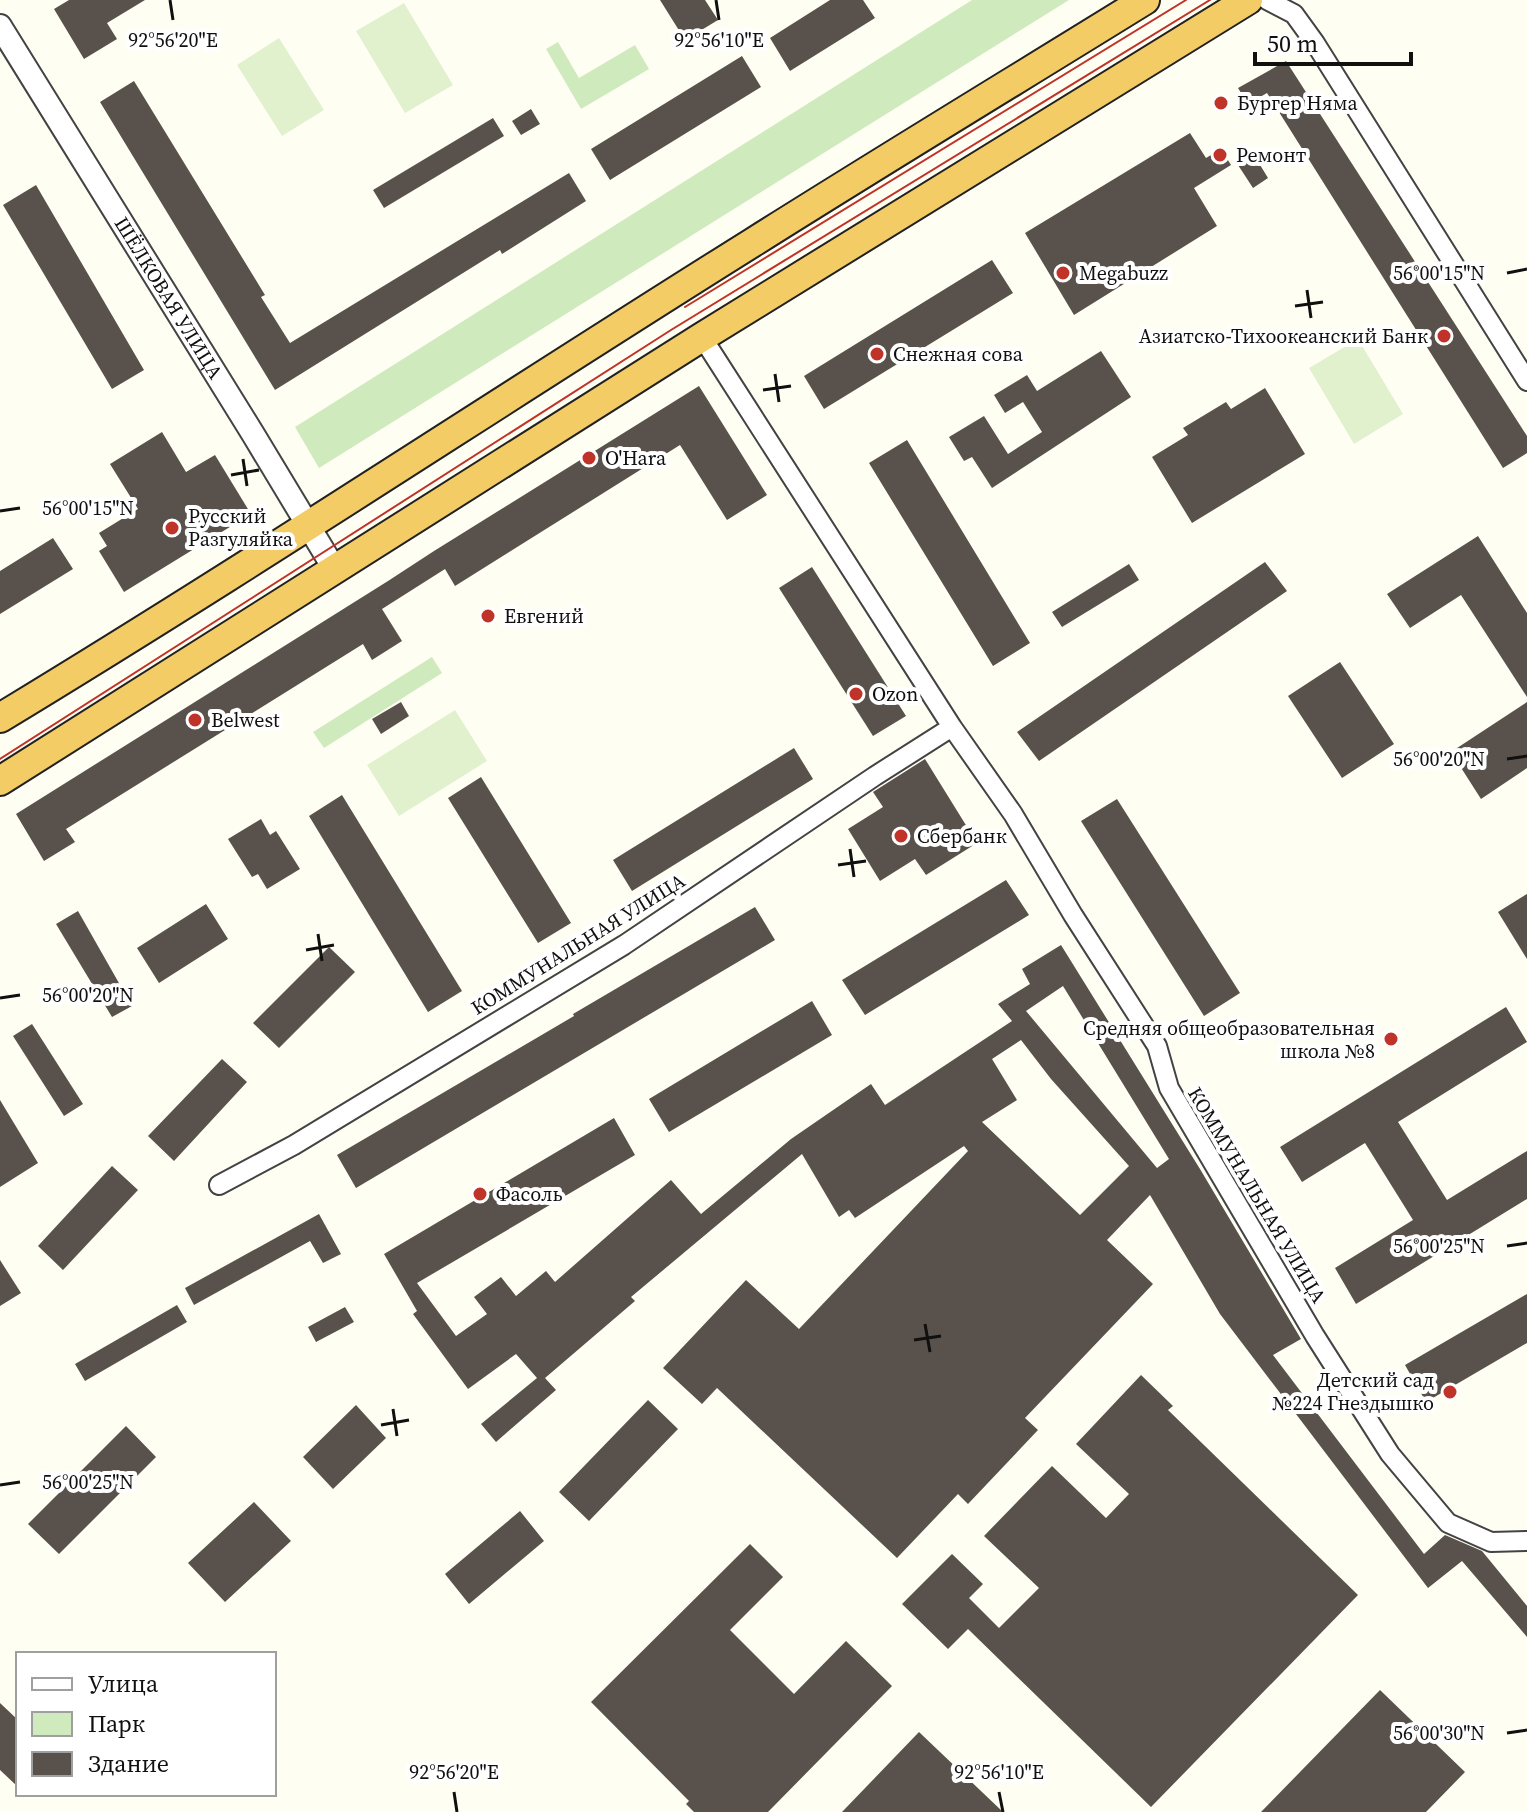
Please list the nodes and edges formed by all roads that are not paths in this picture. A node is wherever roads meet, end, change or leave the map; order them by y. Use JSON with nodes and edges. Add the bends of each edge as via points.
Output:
{"nodes":[{"id":1,"x":1145,"y":0,"type":"edge"},
{"id":2,"x":1248,"y":0,"type":"edge"},
{"id":3,"x":1267,"y":0,"type":"edge"},
{"id":4,"x":0,"y":26,"type":"edge"},
{"id":5,"x":702,"y":337,"type":"junction"},
{"id":6,"x":1527,"y":381,"type":"edge"},
{"id":7,"x":307,"y":527,"type":"junction"},
{"id":8,"x":335,"y":570,"type":"junction"},
{"id":9,"x":0,"y":718,"type":"edge"},
{"id":10,"x":952,"y":727,"type":"junction"},
{"id":11,"x":0,"y":781,"type":"edge"},
{"id":12,"x":219,"y":1185,"type":"dead end"},
{"id":13,"x":1527,"y":1541,"type":"edge"}],
"edges":[{"from":1,"to":7,"type":"highway"},
{"from":2,"to":5,"type":"highway"},
{"from":3,"to":6,"type":"street","via":[[1294,14],[1315,43]]},
{"from":4,"to":7,"type":"street","name":"ШЁЛКОВАЯ УЛИЦА"},
{"from":5,"to":8,"type":"highway"},
{"from":5,"to":10,"type":"street","name":"КОММУНАЛЬНАЯ УЛИЦА"},
{"from":7,"to":8,"type":"street","name":"ШЁЛКОВАЯ УЛИЦА"},
{"from":7,"to":9,"type":"highway"},
{"from":8,"to":11,"type":"highway"},
{"from":10,"to":12,"type":"street","name":"КОММУНАЛЬНАЯ УЛИЦА","via":[[624,945]]},
{"from":10,"to":13,"type":"street","name":"КОММУНАЛЬНАЯ УЛИЦА","via":[[1013,814],[1157,1046],[1169,1088],[1390,1454],[1448,1523],[1491,1542]]}]}
